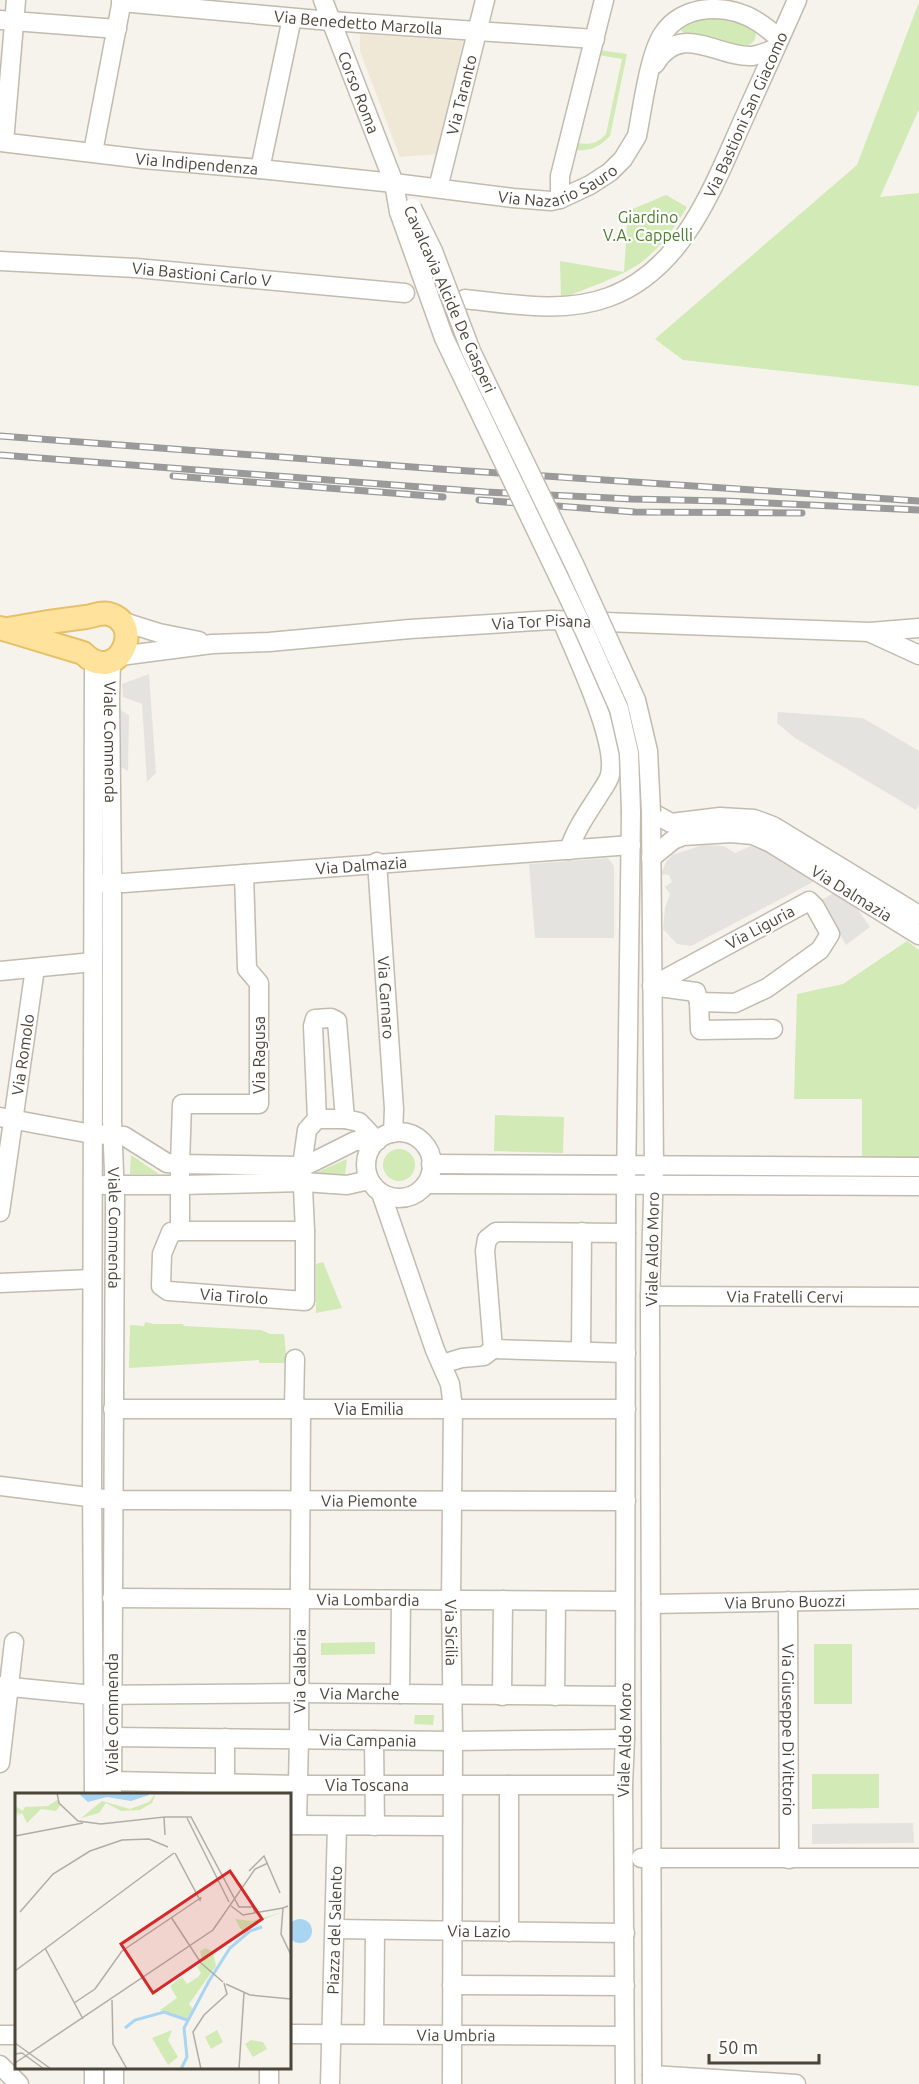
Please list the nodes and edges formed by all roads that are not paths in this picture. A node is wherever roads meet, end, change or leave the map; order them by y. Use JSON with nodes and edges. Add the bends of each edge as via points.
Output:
{"nodes":[{"id":1,"x":16,"y":0,"type":"edge"},
{"id":2,"x":323,"y":0,"type":"edge"},
{"id":3,"x":484,"y":0,"type":"edge"},
{"id":4,"x":604,"y":0,"type":"edge"},
{"id":5,"x":797,"y":0,"type":"edge"},
{"id":6,"x":122,"y":1,"type":"edge"},
{"id":7,"x":292,"y":18,"type":"junction"},
{"id":8,"x":7,"y":20,"type":"edge"},
{"id":9,"x":330,"y":21,"type":"junction"},
{"id":10,"x":117,"y":29,"type":"junction"},
{"id":11,"x":478,"y":32,"type":"junction"},
{"id":12,"x":595,"y":39,"type":"junction"},
{"id":13,"x":777,"y":44,"type":"junction"},
{"id":14,"x":650,"y":70,"type":"junction"},
{"id":15,"x":2,"y":142,"type":"edge"},
{"id":16,"x":93,"y":152,"type":"junction"},
{"id":17,"x":260,"y":169,"type":"junction"},
{"id":18,"x":394,"y":183,"type":"junction"},
{"id":19,"x":438,"y":188,"type":"junction"},
{"id":20,"x":560,"y":199,"type":"junction"},
{"id":21,"x":406,"y":210,"type":"junction"},
{"id":22,"x":0,"y":261,"type":"edge"},
{"id":23,"x":405,"y":293,"type":"dead end"},
{"id":24,"x":465,"y":299,"type":"dead end"},
{"id":25,"x":89,"y":617,"type":"junction"},
{"id":26,"x":121,"y":621,"type":"junction"},
{"id":27,"x":561,"y":621,"type":"junction"},
{"id":28,"x":919,"y":628,"type":"edge"},
{"id":29,"x":4,"y":629,"type":"edge"},
{"id":30,"x":870,"y":632,"type":"junction"},
{"id":31,"x":212,"y":644,"type":"junction"},
{"id":32,"x":919,"y":655,"type":"edge"},
{"id":33,"x":102,"y":658,"type":"junction"},
{"id":34,"x":632,"y":812,"type":"joint"},
{"id":35,"x":651,"y":812,"type":"junction"},
{"id":36,"x":631,"y":844,"type":"junction"},
{"id":37,"x":569,"y":850,"type":"junction"},
{"id":38,"x":651,"y":858,"type":"junction"},
{"id":39,"x":377,"y":862,"type":"junction"},
{"id":40,"x":244,"y":874,"type":"junction"},
{"id":41,"x":93,"y":883,"type":"junction"},
{"id":42,"x":112,"y":883,"type":"junction"},
{"id":43,"x":919,"y":915,"type":"edge"},
{"id":44,"x":919,"y":935,"type":"edge"},
{"id":45,"x":629,"y":948,"type":"junction"},
{"id":46,"x":651,"y":948,"type":"junction"},
{"id":47,"x":93,"y":962,"type":"junction"},
{"id":48,"x":35,"y":968,"type":"junction"},
{"id":49,"x":0,"y":971,"type":"edge"},
{"id":50,"x":652,"y":986,"type":"junction"},
{"id":51,"x":699,"y":1002,"type":"junction"},
{"id":52,"x":773,"y":1029,"type":"dead end"},
{"id":53,"x":7,"y":1118,"type":"edge"},
{"id":54,"x":317,"y":1119,"type":"junction"},
{"id":55,"x":345,"y":1119,"type":"junction"},
{"id":56,"x":92,"y":1134,"type":"junction"},
{"id":57,"x":112,"y":1135,"type":"junction"},
{"id":58,"x":385,"y":1137,"type":"junction"},
{"id":59,"x":180,"y":1164,"type":"junction"},
{"id":60,"x":431,"y":1164,"type":"junction"},
{"id":61,"x":919,"y":1167,"type":"edge"},
{"id":62,"x":303,"y":1174,"type":"junction"},
{"id":63,"x":627,"y":1176,"type":"junction"},
{"id":64,"x":653,"y":1176,"type":"junction"},
{"id":65,"x":369,"y":1180,"type":"junction"},
{"id":66,"x":2,"y":1183,"type":"edge"},
{"id":67,"x":426,"y":1184,"type":"junction"},
{"id":68,"x":92,"y":1185,"type":"junction"},
{"id":69,"x":115,"y":1185,"type":"junction"},
{"id":70,"x":181,"y":1185,"type":"junction"},
{"id":71,"x":919,"y":1186,"type":"edge"},
{"id":72,"x":381,"y":1193,"type":"junction"},
{"id":73,"x":0,"y":1212,"type":"edge"},
{"id":74,"x":180,"y":1231,"type":"junction"},
{"id":75,"x":305,"y":1231,"type":"junction"},
{"id":76,"x":582,"y":1232,"type":"junction"},
{"id":77,"x":627,"y":1233,"type":"junction"},
{"id":78,"x":92,"y":1280,"type":"junction"},
{"id":79,"x":0,"y":1283,"type":"edge"},
{"id":80,"x":650,"y":1296,"type":"junction"},
{"id":81,"x":919,"y":1297,"type":"edge"},
{"id":82,"x":493,"y":1349,"type":"junction"},
{"id":83,"x":581,"y":1351,"type":"junction"},
{"id":84,"x":626,"y":1353,"type":"junction"},
{"id":85,"x":295,"y":1359,"type":"dead end"},
{"id":86,"x":442,"y":1364,"type":"junction"},
{"id":87,"x":298,"y":1408,"type":"junction"},
{"id":88,"x":453,"y":1408,"type":"junction"},
{"id":89,"x":113,"y":1409,"type":"junction"},
{"id":90,"x":626,"y":1409,"type":"junction"},
{"id":91,"x":0,"y":1486,"type":"edge"},
{"id":92,"x":93,"y":1496,"type":"junction"},
{"id":93,"x":112,"y":1500,"type":"junction"},
{"id":94,"x":301,"y":1500,"type":"junction"},
{"id":95,"x":452,"y":1500,"type":"junction"},
{"id":96,"x":626,"y":1501,"type":"junction"},
{"id":97,"x":624,"y":1550,"type":"junction"},
{"id":98,"x":651,"y":1550,"type":"junction"},
{"id":99,"x":112,"y":1598,"type":"junction"},
{"id":100,"x":300,"y":1599,"type":"junction"},
{"id":101,"x":919,"y":1599,"type":"edge"},
{"id":102,"x":401,"y":1600,"type":"junction"},
{"id":103,"x":451,"y":1600,"type":"junction"},
{"id":104,"x":503,"y":1600,"type":"junction"},
{"id":105,"x":556,"y":1601,"type":"junction"},
{"id":106,"x":625,"y":1601,"type":"junction"},
{"id":107,"x":788,"y":1601,"type":"junction"},
{"id":108,"x":651,"y":1604,"type":"junction"},
{"id":109,"x":14,"y":1642,"type":"dead end"},
{"id":110,"x":4,"y":1686,"type":"edge"},
{"id":111,"x":299,"y":1693,"type":"junction"},
{"id":112,"x":400,"y":1694,"type":"junction"},
{"id":113,"x":93,"y":1695,"type":"junction"},
{"id":114,"x":112,"y":1695,"type":"junction"},
{"id":115,"x":453,"y":1695,"type":"junction"},
{"id":116,"x":502,"y":1696,"type":"junction"},
{"id":117,"x":555,"y":1696,"type":"junction"},
{"id":118,"x":625,"y":1696,"type":"junction"},
{"id":119,"x":112,"y":1737,"type":"junction"},
{"id":120,"x":225,"y":1738,"type":"junction"},
{"id":121,"x":299,"y":1738,"type":"junction"},
{"id":122,"x":625,"y":1739,"type":"junction"},
{"id":123,"x":374,"y":1740,"type":"junction"},
{"id":124,"x":453,"y":1741,"type":"junction"},
{"id":125,"x":0,"y":1763,"type":"edge"},
{"id":126,"x":298,"y":1785,"type":"junction"},
{"id":127,"x":376,"y":1785,"type":"junction"},
{"id":128,"x":453,"y":1785,"type":"junction"},
{"id":129,"x":509,"y":1785,"type":"junction"},
{"id":130,"x":623,"y":1785,"type":"junction"},
{"id":131,"x":112,"y":1788,"type":"edge"},
{"id":132,"x":225,"y":1789,"type":"edge"},
{"id":133,"x":94,"y":1793,"type":"edge"},
{"id":134,"x":293,"y":1825,"type":"edge"},
{"id":135,"x":337,"y":1826,"type":"junction"},
{"id":136,"x":375,"y":1826,"type":"junction"},
{"id":137,"x":452,"y":1826,"type":"junction"},
{"id":138,"x":651,"y":1858,"type":"junction"},
{"id":139,"x":919,"y":1858,"type":"edge"},
{"id":140,"x":624,"y":1859,"type":"junction"},
{"id":141,"x":789,"y":1859,"type":"junction"},
{"id":142,"x":335,"y":1929,"type":"junction"},
{"id":143,"x":375,"y":1931,"type":"junction"},
{"id":144,"x":452,"y":1932,"type":"junction"},
{"id":145,"x":509,"y":1932,"type":"junction"},
{"id":146,"x":625,"y":1933,"type":"junction"},
{"id":147,"x":452,"y":1985,"type":"junction"},
{"id":148,"x":625,"y":1986,"type":"junction"},
{"id":149,"x":332,"y":2033,"type":"junction"},
{"id":150,"x":374,"y":2033,"type":"junction"},
{"id":151,"x":291,"y":2034,"type":"edge"},
{"id":152,"x":452,"y":2035,"type":"junction"},
{"id":153,"x":624,"y":2036,"type":"junction"},
{"id":154,"x":0,"y":2065,"type":"edge"},
{"id":155,"x":652,"y":2080,"type":"edge"},
{"id":156,"x":774,"y":2083,"type":"edge"},
{"id":157,"x":19,"y":2084,"type":"edge"},
{"id":158,"x":330,"y":2084,"type":"edge"},
{"id":159,"x":452,"y":2084,"type":"edge"},
{"id":160,"x":625,"y":2084,"type":"edge"},
{"id":161,"x":796,"y":2084,"type":"edge"}],
"edges":[{"from":1,"to":8,"type":"street"},
{"from":2,"to":9,"type":"street","name":"Corso Roma"},
{"from":3,"to":11,"type":"street","name":"Via Taranto"},
{"from":4,"to":12,"type":"street"},
{"from":5,"to":13,"type":"street","name":"Via Bastioni San Giacomo"},
{"from":6,"to":7,"type":"street","name":"Via Benedetto Marzolla"},
{"from":6,"to":10,"type":"street"},
{"from":7,"to":9,"type":"street","name":"Via Benedetto Marzolla"},
{"from":7,"to":17,"type":"street"},
{"from":8,"to":10,"type":"street"},
{"from":8,"to":15,"type":"street"},
{"from":9,"to":11,"type":"street","name":"Via Benedetto Marzolla"},
{"from":9,"to":18,"type":"street","name":"Corso Roma"},
{"from":10,"to":16,"type":"street"},
{"from":11,"to":12,"type":"street","name":"Via Benedetto Marzolla"},
{"from":11,"to":19,"type":"street","name":"Via Taranto"},
{"from":12,"to":20,"type":"street","via":[[560,176]]},
{"from":13,"to":14,"type":"street","via":[[752,56],[681,43],[663,53]]},
{"from":13,"to":14,"type":"street","name":"Via Nazario Sauro","via":[[756,20],[724,9],[705,9],[685,14],[663,33]]},
{"from":13,"to":24,"type":"street","name":"Via Bastioni San Giacomo","via":[[695,222],[646,277],[609,297],[555,307]]},
{"from":14,"to":20,"type":"street","name":"Via Nazario Sauro","via":[[637,136],[630,149],[610,172]]},
{"from":15,"to":16,"type":"street","name":"Via Indipendenza"},
{"from":16,"to":17,"type":"street","name":"Via Indipendenza"},
{"from":17,"to":18,"type":"street","name":"Via Indipendenza"},
{"from":18,"to":19,"type":"street","name":"Via Nazario Sauro"},
{"from":18,"to":21,"type":"street","name":"Cavalcavia Alcide De Gasperi"},
{"from":19,"to":20,"type":"street","name":"Via Nazario Sauro","via":[[513,198]]},
{"from":21,"to":34,"type":"street","name":"Cavalcavia Alcide De Gasperi","bridge":true,"via":[[444,338],[619,709],[629,753]]},
{"from":21,"to":35,"type":"street","name":"Cavalcavia Alcide De Gasperi","bridge":true,"via":[[433,252],[471,351],[636,700],[648,751]]},
{"from":22,"to":23,"type":"street","name":"Via Bastioni Carlo V","via":[[136,268]]},
{"from":25,"to":26,"type":"main road","name":"Via Tor Pisana","via":[[102,613]]},
{"from":25,"to":29,"type":"main road","name":"Via Tor Pisana"},
{"from":25,"to":33,"type":"main road","via":[[80,627],[78,640]]},
{"from":26,"to":31,"type":"street","name":"Via Tor Pisana"},
{"from":26,"to":33,"type":"main road","via":[[127,632],[126,645]]},
{"from":27,"to":30,"type":"street","name":"Via Tor Pisana"},
{"from":27,"to":31,"type":"street","name":"Via Tor Pisana"},
{"from":27,"to":37,"type":"street","via":[[606,732],[611,754],[610,777],[574,834]]},
{"from":28,"to":30,"type":"street","name":"Via Tor Pisana"},
{"from":29,"to":33,"type":"main road","name":"Via Tor Pisana"},
{"from":30,"to":32,"type":"street","name":"Via Tor Pisana"},
{"from":31,"to":33,"type":"street","name":"Via Tor Pisana"},
{"from":33,"to":41,"type":"street","name":"Viale Commenda"},
{"from":33,"to":42,"type":"street","name":"Viale Commenda","via":[[110,699]]},
{"from":34,"to":36,"type":"street","name":"Viale Aldo Moro"},
{"from":35,"to":38,"type":"street","name":"Viale Aldo Moro"},
{"from":35,"to":43,"type":"street","name":"Via Dalmazia","via":[[671,823],[720,817],[754,819],[772,826]]},
{"from":36,"to":37,"type":"street","name":"Via Dalmazia"},
{"from":36,"to":45,"type":"street","name":"Viale Aldo Moro"},
{"from":37,"to":39,"type":"street","name":"Via Dalmazia"},
{"from":38,"to":44,"type":"street","name":"Via Dalmazia","via":[[683,836],[731,832],[753,835]]},
{"from":38,"to":46,"type":"street","name":"Viale Aldo Moro"},
{"from":39,"to":40,"type":"street","name":"Via Dalmazia"},
{"from":39,"to":58,"type":"street","name":"Via Carnaro","via":[[394,1109]]},
{"from":40,"to":42,"type":"street","name":"Via Dalmazia"},
{"from":40,"to":59,"type":"street","name":"Via Ragusa","via":[[247,969],[259,983],[259,1104],[182,1104]]},
{"from":41,"to":42,"type":"street","name":"Via Dalmazia"},
{"from":41,"to":47,"type":"street","name":"Viale Commenda"},
{"from":42,"to":57,"type":"street","name":"Viale Commenda"},
{"from":45,"to":46,"type":"street"},
{"from":45,"to":63,"type":"street","name":"Viale Aldo Moro"},
{"from":46,"to":50,"type":"street","name":"Viale Aldo Moro"},
{"from":47,"to":48,"type":"street"},
{"from":47,"to":56,"type":"street","name":"Viale Commenda"},
{"from":48,"to":49,"type":"street"},
{"from":48,"to":53,"type":"street","name":"Via Romolo"},
{"from":50,"to":51,"type":"street","name":"Via Liguria","via":[[696,992]]},
{"from":50,"to":51,"type":"street","name":"Via Liguria","via":[[808,901],[815,907],[830,934],[820,950],[767,988],[735,1003]]},
{"from":50,"to":64,"type":"street","name":"Viale Aldo Moro"},
{"from":51,"to":52,"type":"street","via":[[699,1030]]},
{"from":53,"to":56,"type":"street"},
{"from":53,"to":66,"type":"street","name":"Via Romolo"},
{"from":54,"to":55,"type":"street"},
{"from":54,"to":55,"type":"street","name":"Via Tirolo","via":[[313,1026],[315,1019],[331,1018],[337,1021]]},
{"from":54,"to":62,"type":"street","name":"Via Tirolo","via":[[307,1130]]},
{"from":55,"to":58,"type":"street","via":[[359,1122]]},
{"from":56,"to":57,"type":"street"},
{"from":56,"to":68,"type":"street","name":"Viale Commenda"},
{"from":57,"to":59,"type":"street","via":[[124,1136],[167,1163]]},
{"from":57,"to":69,"type":"street","name":"Viale Commenda"},
{"from":58,"to":60,"type":"street","via":[[402,1132],[420,1140]]},
{"from":58,"to":62,"type":"street","via":[[355,1141],[311,1163]]},
{"from":58,"to":65,"type":"street","via":[[370,1149],[366,1159]]},
{"from":59,"to":62,"type":"street"},
{"from":59,"to":70,"type":"street"},
{"from":60,"to":63,"type":"street"},
{"from":60,"to":67,"type":"street"},
{"from":61,"to":64,"type":"street"},
{"from":62,"to":65,"type":"street","via":[[347,1185]]},
{"from":62,"to":70,"type":"street"},
{"from":62,"to":75,"type":"street","name":"Via Tirolo"},
{"from":63,"to":64,"type":"street"},
{"from":63,"to":67,"type":"street"},
{"from":63,"to":77,"type":"street","name":"Viale Aldo Moro"},
{"from":64,"to":71,"type":"street"},
{"from":64,"to":80,"type":"street","name":"Viale Aldo Moro"},
{"from":65,"to":72,"type":"street"},
{"from":66,"to":73,"type":"street","name":"Via Romolo"},
{"from":67,"to":72,"type":"street","via":[[410,1196]]},
{"from":68,"to":69,"type":"street"},
{"from":68,"to":78,"type":"street","name":"Viale Commenda"},
{"from":69,"to":70,"type":"street"},
{"from":69,"to":89,"type":"street","name":"Viale Commenda"},
{"from":70,"to":74,"type":"street"},
{"from":72,"to":86,"type":"street","name":"Via Sicilia"},
{"from":74,"to":75,"type":"street"},
{"from":74,"to":75,"type":"street","name":"Via Tirolo","via":[[171,1232],[162,1254],[161,1286],[168,1291],[305,1301]]},
{"from":76,"to":77,"type":"street"},
{"from":76,"to":82,"type":"street","via":[[496,1232],[487,1239]]},
{"from":76,"to":83,"type":"street"},
{"from":77,"to":84,"type":"street","name":"Viale Aldo Moro"},
{"from":78,"to":79,"type":"street"},
{"from":78,"to":92,"type":"street","name":"Viale Commenda"},
{"from":80,"to":81,"type":"street","name":"Via Fratelli Cervi"},
{"from":80,"to":98,"type":"street","name":"Viale Aldo Moro"},
{"from":82,"to":83,"type":"street"},
{"from":82,"to":86,"type":"street","via":[[484,1356]]},
{"from":83,"to":84,"type":"street"},
{"from":84,"to":90,"type":"street","name":"Viale Aldo Moro"},
{"from":85,"to":87,"type":"street","name":"Via Calabria"},
{"from":86,"to":88,"type":"street","name":"Via Sicilia"},
{"from":87,"to":88,"type":"street","name":"Via Emilia"},
{"from":87,"to":89,"type":"street","name":"Via Emilia"},
{"from":87,"to":94,"type":"street","name":"Via Calabria"},
{"from":88,"to":90,"type":"street","name":"Via Emilia"},
{"from":88,"to":95,"type":"street","name":"Via Sicilia"},
{"from":89,"to":93,"type":"street","name":"Viale Commenda"},
{"from":90,"to":96,"type":"street","name":"Viale Aldo Moro"},
{"from":91,"to":92,"type":"street","name":"Via Piemonte"},
{"from":92,"to":93,"type":"street","name":"Via Piemonte"},
{"from":92,"to":113,"type":"street","name":"Viale Commenda"},
{"from":93,"to":94,"type":"street","name":"Via Piemonte"},
{"from":93,"to":99,"type":"street","name":"Viale Commenda"},
{"from":94,"to":95,"type":"street","name":"Via Piemonte"},
{"from":94,"to":100,"type":"street","name":"Via Calabria"},
{"from":95,"to":96,"type":"street","name":"Via Piemonte"},
{"from":95,"to":103,"type":"street","name":"Via Sicilia"},
{"from":96,"to":97,"type":"street","name":"Viale Aldo Moro"},
{"from":97,"to":98,"type":"street"},
{"from":97,"to":106,"type":"street","name":"Viale Aldo Moro"},
{"from":98,"to":108,"type":"street","name":"Viale Aldo Moro"},
{"from":99,"to":100,"type":"street","name":"Via Lombardia"},
{"from":99,"to":114,"type":"street","name":"Viale Commenda"},
{"from":100,"to":102,"type":"street","name":"Via Lombardia"},
{"from":100,"to":111,"type":"street","name":"Via Calabria"},
{"from":101,"to":107,"type":"street","name":"Via Bruno Buozzi"},
{"from":102,"to":103,"type":"street","name":"Via Lombardia"},
{"from":102,"to":112,"type":"street"},
{"from":103,"to":104,"type":"street","name":"Via Lombardia"},
{"from":103,"to":115,"type":"street","name":"Via Sicilia"},
{"from":104,"to":105,"type":"street","name":"Via Lombardia"},
{"from":104,"to":116,"type":"street"},
{"from":105,"to":106,"type":"street","name":"Via Lombardia"},
{"from":105,"to":117,"type":"street"},
{"from":106,"to":118,"type":"street","name":"Viale Aldo Moro"},
{"from":107,"to":108,"type":"street","name":"Via Bruno Buozzi"},
{"from":107,"to":141,"type":"street","name":"Via Giuseppe Di Vittorio"},
{"from":108,"to":138,"type":"street","name":"Viale Aldo Moro"},
{"from":109,"to":110,"type":"street"},
{"from":110,"to":113,"type":"street","name":"Via Marche"},
{"from":110,"to":125,"type":"street"},
{"from":111,"to":112,"type":"street","name":"Via Marche"},
{"from":111,"to":114,"type":"street","name":"Via Marche"},
{"from":111,"to":121,"type":"street","name":"Via Calabria"},
{"from":112,"to":115,"type":"street","name":"Via Marche"},
{"from":113,"to":114,"type":"street","name":"Via Marche"},
{"from":113,"to":133,"type":"street","name":"Viale Commenda"},
{"from":114,"to":119,"type":"street","name":"Viale Commenda"},
{"from":115,"to":116,"type":"street","name":"Via Marche"},
{"from":115,"to":124,"type":"street","name":"Via Sicilia"},
{"from":116,"to":117,"type":"street","name":"Via Marche"},
{"from":117,"to":118,"type":"street","name":"Via Marche"},
{"from":118,"to":122,"type":"street","name":"Viale Aldo Moro"},
{"from":119,"to":120,"type":"street","name":"Via Campania"},
{"from":119,"to":131,"type":"street","name":"Viale Commenda"},
{"from":120,"to":121,"type":"street","name":"Via Campania"},
{"from":120,"to":132,"type":"street"},
{"from":121,"to":123,"type":"street","name":"Via Campania"},
{"from":121,"to":126,"type":"street","name":"Via Calabria"},
{"from":122,"to":124,"type":"street","name":"Via Campania"},
{"from":122,"to":130,"type":"street","name":"Viale Aldo Moro"},
{"from":123,"to":124,"type":"street","name":"Via Campania"},
{"from":123,"to":127,"type":"street"},
{"from":124,"to":128,"type":"street","name":"Via Sicilia"},
{"from":126,"to":127,"type":"street","name":"Via Toscana"},
{"from":126,"to":132,"type":"street","name":"Via Toscana"},
{"from":126,"to":134,"type":"street","name":"Via Calabria"},
{"from":127,"to":128,"type":"street","name":"Via Toscana"},
{"from":127,"to":136,"type":"street"},
{"from":128,"to":129,"type":"street","name":"Via Toscana"},
{"from":128,"to":137,"type":"street","name":"Via Sicilia"},
{"from":129,"to":130,"type":"street","name":"Via Toscana"},
{"from":129,"to":145,"type":"street"},
{"from":130,"to":140,"type":"street","name":"Viale Aldo Moro"},
{"from":131,"to":132,"type":"street","name":"Via Toscana"},
{"from":134,"to":135,"type":"street"},
{"from":135,"to":136,"type":"street"},
{"from":135,"to":142,"type":"street","name":"Piazza del Salento"},
{"from":136,"to":137,"type":"street"},
{"from":137,"to":144,"type":"street","name":"Via Sicilia"},
{"from":138,"to":140,"type":"street"},
{"from":138,"to":141,"type":"street"},
{"from":138,"to":155,"type":"street","name":"Viale Aldo Moro"},
{"from":139,"to":141,"type":"street"},
{"from":140,"to":146,"type":"street","name":"Viale Aldo Moro"},
{"from":142,"to":143,"type":"street","name":"Via Lazio"},
{"from":142,"to":149,"type":"street","name":"Piazza del Salento"},
{"from":143,"to":144,"type":"street","name":"Via Lazio"},
{"from":143,"to":150,"type":"street"},
{"from":144,"to":145,"type":"street","name":"Via Lazio"},
{"from":144,"to":147,"type":"street","name":"Via Sicilia"},
{"from":145,"to":146,"type":"street","name":"Via Lazio"},
{"from":146,"to":148,"type":"street","name":"Viale Aldo Moro"},
{"from":147,"to":148,"type":"street"},
{"from":147,"to":152,"type":"street","name":"Via Sicilia"},
{"from":148,"to":153,"type":"street","name":"Viale Aldo Moro"},
{"from":149,"to":150,"type":"street","name":"Via Umbria"},
{"from":149,"to":151,"type":"street","name":"Via Umbria"},
{"from":149,"to":158,"type":"street","name":"Piazza del Salento"},
{"from":150,"to":152,"type":"street","name":"Via Umbria"},
{"from":152,"to":153,"type":"street","name":"Via Umbria"},
{"from":152,"to":159,"type":"street","name":"Via Sicilia"},
{"from":153,"to":160,"type":"street","name":"Viale Aldo Moro"},
{"from":154,"to":157,"type":"street"},
{"from":155,"to":156,"type":"street"},
{"from":156,"to":161,"type":"street"}]}
